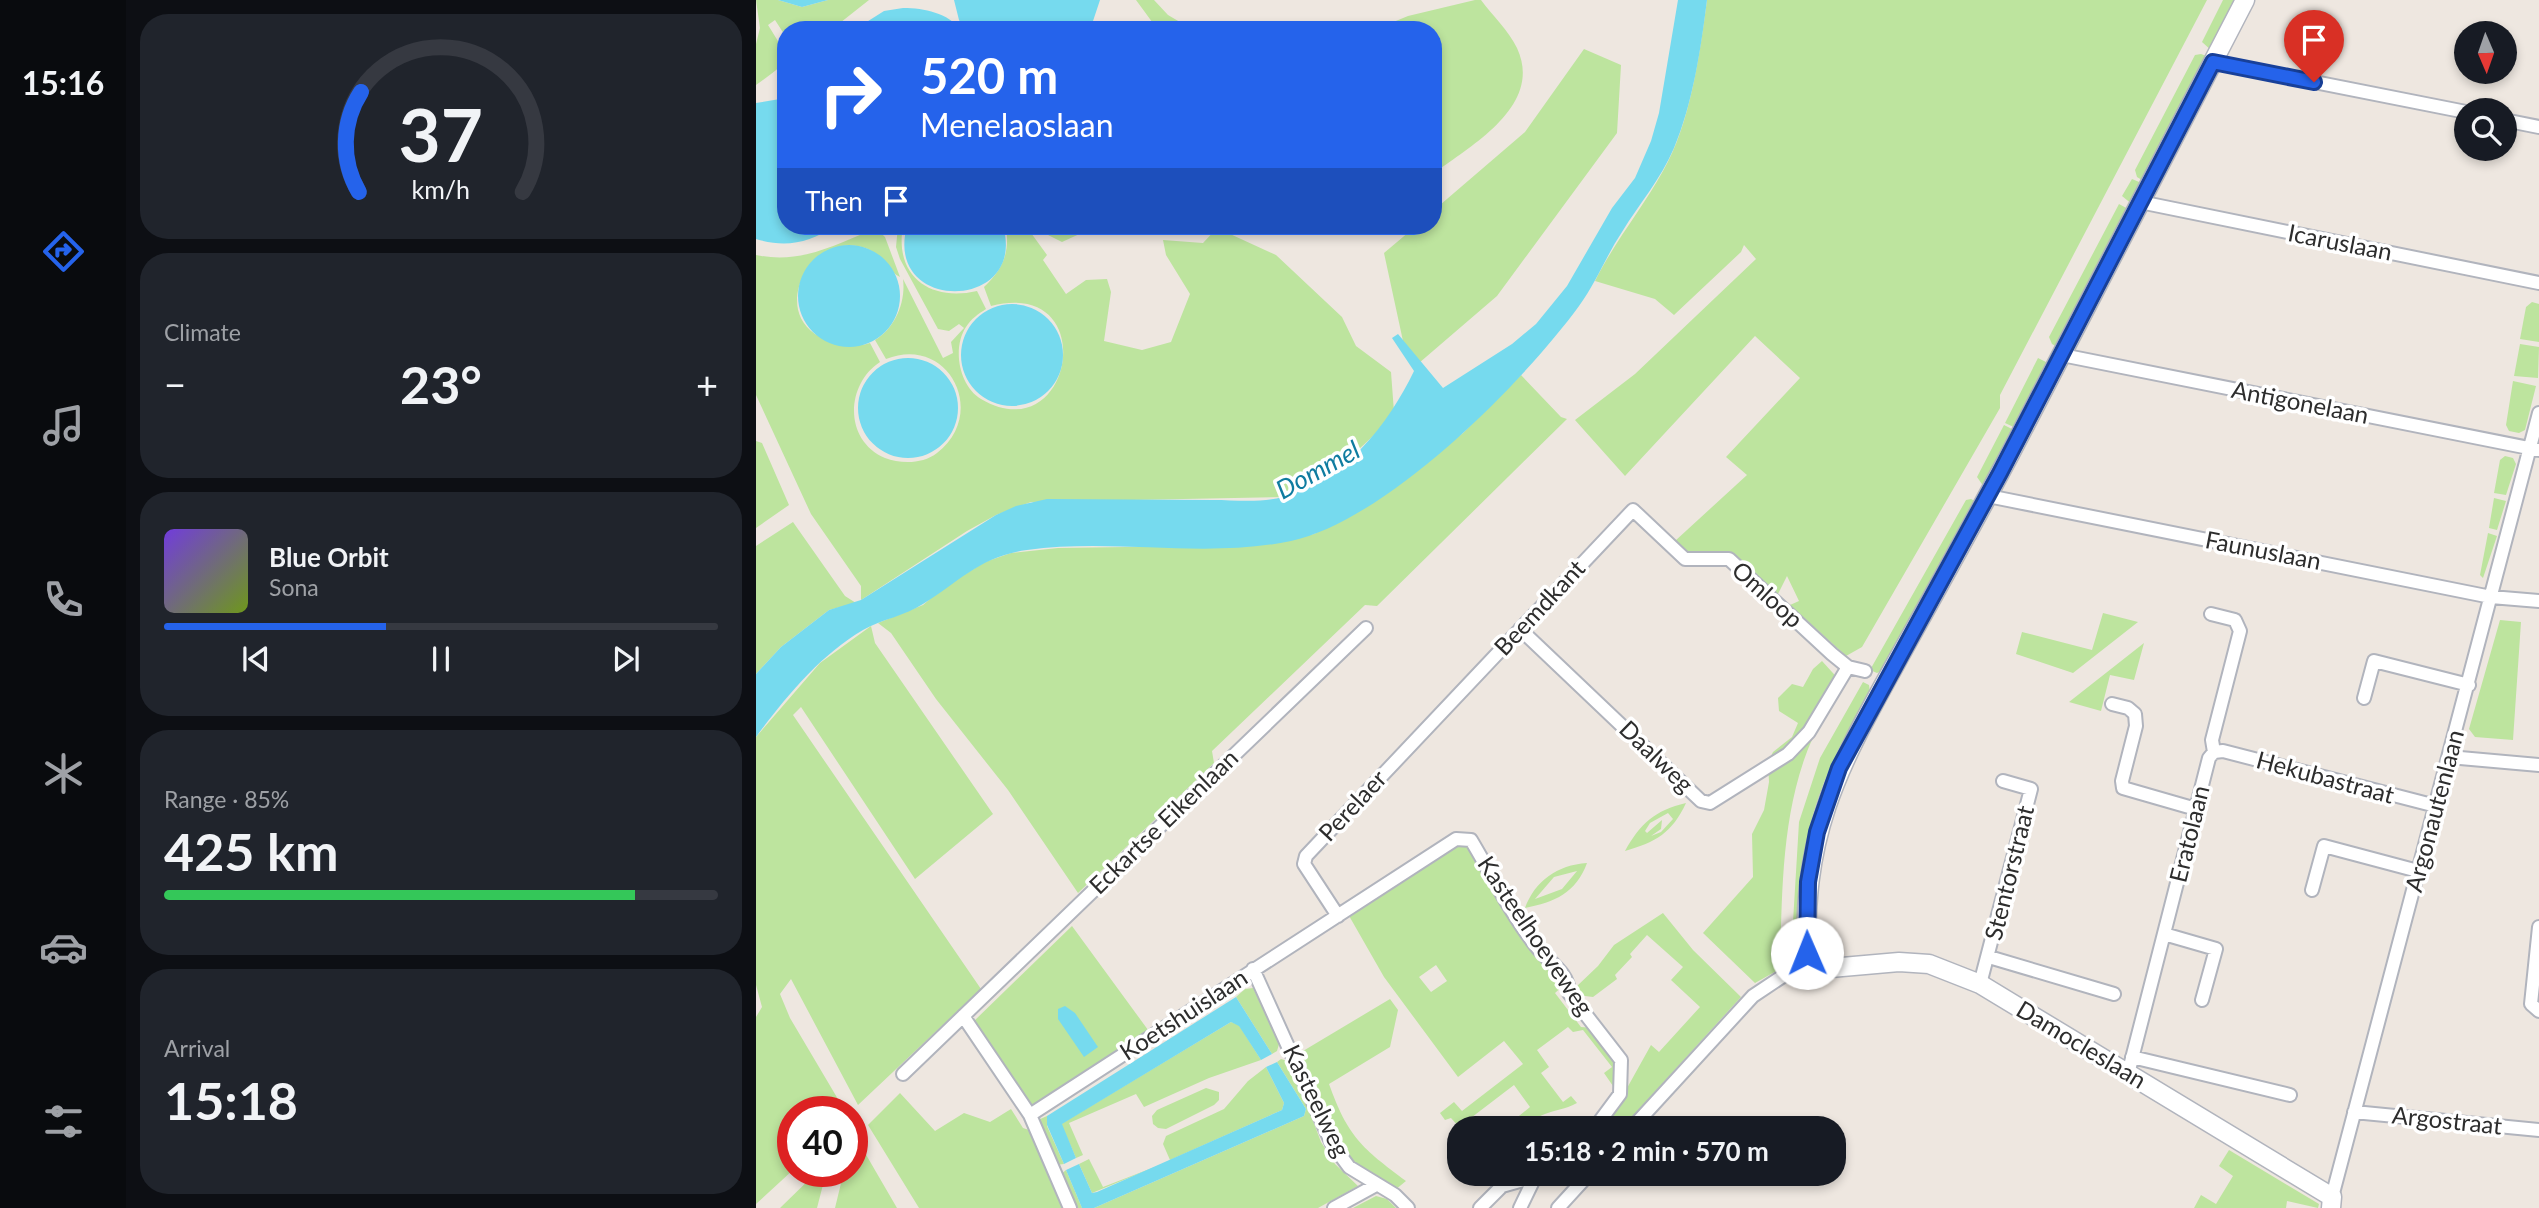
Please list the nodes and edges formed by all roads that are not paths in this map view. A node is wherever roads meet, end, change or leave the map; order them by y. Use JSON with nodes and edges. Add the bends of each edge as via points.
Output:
{"nodes":[{"id":1,"x":2245,"y":0,"type":"edge"},
{"id":2,"x":2213,"y":62,"type":"junction"},
{"id":3,"x":2454,"y":110,"type":"edge"},
{"id":4,"x":2517,"y":123,"type":"edge"},
{"id":5,"x":2539,"y":127,"type":"edge"},
{"id":6,"x":2140,"y":202,"type":"junction"},
{"id":7,"x":2539,"y":283,"type":"edge"},
{"id":8,"x":2062,"y":355,"type":"junction"},
{"id":9,"x":2539,"y":413,"type":"edge"},
{"id":10,"x":2535,"y":450,"type":"edge"},
{"id":11,"x":1987,"y":496,"type":"junction"},
{"id":12,"x":1633,"y":510,"type":"joint"},
{"id":13,"x":2491,"y":597,"type":"junction"},
{"id":14,"x":2539,"y":601,"type":"edge"},
{"id":15,"x":2211,"y":614,"type":"dead end"},
{"id":16,"x":1366,"y":628,"type":"dead end"},
{"id":17,"x":1520,"y":629,"type":"junction"},
{"id":18,"x":1848,"y":667,"type":"junction"},
{"id":19,"x":1865,"y":671,"type":"dead end"},
{"id":20,"x":2469,"y":685,"type":"junction"},
{"id":21,"x":2364,"y":698,"type":"dead end"},
{"id":22,"x":2112,"y":704,"type":"dead end"},
{"id":23,"x":1448,"y":705,"type":"joint"},
{"id":24,"x":2214,"y":752,"type":"junction"},
{"id":25,"x":2449,"y":757,"type":"junction"},
{"id":26,"x":2539,"y":765,"type":"edge"},
{"id":27,"x":2003,"y":781,"type":"dead end"},
{"id":28,"x":2436,"y":807,"type":"junction"},
{"id":29,"x":2196,"y":809,"type":"junction"},
{"id":30,"x":2418,"y":871,"type":"junction"},
{"id":31,"x":2312,"y":890,"type":"dead end"},
{"id":32,"x":1338,"y":916,"type":"junction"},
{"id":33,"x":2539,"y":927,"type":"edge"},
{"id":34,"x":2164,"y":934,"type":"junction"},
{"id":35,"x":1989,"y":957,"type":"junction"},
{"id":36,"x":1253,"y":969,"type":"junction"},
{"id":37,"x":1808,"y":970,"type":"junction"},
{"id":38,"x":1980,"y":984,"type":"junction"},
{"id":39,"x":2114,"y":995,"type":"dead end"},
{"id":40,"x":2202,"y":1000,"type":"dead end"},
{"id":41,"x":2539,"y":1012,"type":"edge"},
{"id":42,"x":963,"y":1016,"type":"junction"},
{"id":43,"x":2130,"y":1066,"type":"junction"},
{"id":44,"x":903,"y":1074,"type":"dead end"},
{"id":45,"x":2290,"y":1095,"type":"dead end"},
{"id":46,"x":2354,"y":1112,"type":"junction"},
{"id":47,"x":1030,"y":1115,"type":"junction"},
{"id":48,"x":1604,"y":1116,"type":"edge"},
{"id":49,"x":1643,"y":1116,"type":"edge"},
{"id":50,"x":2539,"y":1130,"type":"edge"},
{"id":51,"x":1376,"y":1185,"type":"junction"},
{"id":52,"x":1502,"y":1186,"type":"edge"},
{"id":53,"x":1531,"y":1186,"type":"edge"},
{"id":54,"x":1578,"y":1186,"type":"edge"},
{"id":55,"x":2331,"y":1203,"type":"edge"},
{"id":56,"x":1070,"y":1208,"type":"edge"},
{"id":57,"x":1334,"y":1208,"type":"edge"},
{"id":58,"x":1408,"y":1208,"type":"edge"},
{"id":59,"x":1480,"y":1208,"type":"edge"},
{"id":60,"x":1520,"y":1208,"type":"edge"},
{"id":61,"x":1558,"y":1208,"type":"edge"}],
"edges":[{"from":1,"to":2,"type":"street"},
{"from":2,"to":3,"type":"street"},
{"from":2,"to":6,"type":"street"},
{"from":4,"to":5,"type":"street"},
{"from":6,"to":7,"type":"street","name":"Icaruslaan"},
{"from":6,"to":8,"type":"street"},
{"from":8,"to":10,"type":"street","name":"Antigonelaan"},
{"from":8,"to":11,"type":"street"},
{"from":9,"to":10,"type":"street","name":"Argonautenlaan"},
{"from":10,"to":13,"type":"street","name":"Argonautenlaan"},
{"from":11,"to":13,"type":"street","name":"Faunuslaan"},
{"from":11,"to":37,"type":"street","via":[[1839,768],[1817,832],[1808,882]]},
{"from":12,"to":17,"type":"street","name":"Beemdkant"},
{"from":12,"to":18,"type":"street","name":"Omloop","via":[[1685,559],[1729,559]]},
{"from":13,"to":14,"type":"street","name":"Faunuslaan"},
{"from":13,"to":20,"type":"street","name":"Argonautenlaan"},
{"from":15,"to":24,"type":"street","name":"Eratolaan","via":[[2235,620],[2240,631],[2212,740]]},
{"from":16,"to":42,"type":"street","name":"Eckartse Eikenlaan"},
{"from":17,"to":18,"type":"street","name":"Daalweg","via":[[1702,801],[1710,803],[1788,754],[1809,732]]},
{"from":17,"to":23,"type":"street","name":"Beemdkant"},
{"from":18,"to":19,"type":"street","name":"Omloop"},
{"from":20,"to":21,"type":"street","via":[[2374,661]]},
{"from":20,"to":25,"type":"street","name":"Argonautenlaan"},
{"from":22,"to":29,"type":"street","via":[[2135,714],[2123,788]]},
{"from":23,"to":32,"type":"street","name":"Perelaer","via":[[1306,856],[1304,864]]},
{"from":24,"to":28,"type":"street","name":"Hekubastraat"},
{"from":24,"to":29,"type":"street","name":"Eratolaan"},
{"from":25,"to":26,"type":"street"},
{"from":25,"to":28,"type":"street","name":"Argonautenlaan"},
{"from":27,"to":35,"type":"street","name":"Stentorstraat","via":[[2031,789]]},
{"from":28,"to":30,"type":"street","name":"Argonautenlaan"},
{"from":29,"to":34,"type":"street","name":"Eratolaan"},
{"from":30,"to":31,"type":"street","via":[[2324,846]]},
{"from":30,"to":46,"type":"street","name":"Argonautenlaan"},
{"from":32,"to":36,"type":"street","name":"Koetshuislaan"},
{"from":32,"to":48,"type":"street","name":"Kasteelhoeveweg","via":[[1456,839],[1471,840],[1536,947],[1621,1059],[1620,1094]]},
{"from":33,"to":41,"type":"street","via":[[2531,1004]]},
{"from":34,"to":40,"type":"street","via":[[2216,949]]},
{"from":34,"to":43,"type":"street","name":"Eratolaan"},
{"from":35,"to":38,"type":"street","name":"Stentorstraat"},
{"from":35,"to":39,"type":"street"},
{"from":36,"to":47,"type":"street","name":"Koetshuislaan"},
{"from":36,"to":51,"type":"street","name":"Kasteelweg","via":[[1332,1144],[1349,1167]]},
{"from":37,"to":38,"type":"street","name":"Damocleslaan","via":[[1929,964]]},
{"from":37,"to":49,"type":"street","via":[[1786,974],[1753,996]]},
{"from":38,"to":43,"type":"street","name":"Damocleslaan"},
{"from":42,"to":44,"type":"street","name":"Eckartse Eikenlaan"},
{"from":42,"to":47,"type":"street"},
{"from":43,"to":45,"type":"street"},
{"from":43,"to":55,"type":"street","name":"Damocleslaan"},
{"from":46,"to":50,"type":"street","name":"Argostraat"},
{"from":46,"to":55,"type":"street","name":"Argonautenlaan"},
{"from":47,"to":56,"type":"street"},
{"from":51,"to":57,"type":"street"},
{"from":51,"to":58,"type":"street","name":"Kasteelweg"},
{"from":52,"to":59,"type":"street"},
{"from":53,"to":60,"type":"street"},
{"from":54,"to":61,"type":"street"}]}
